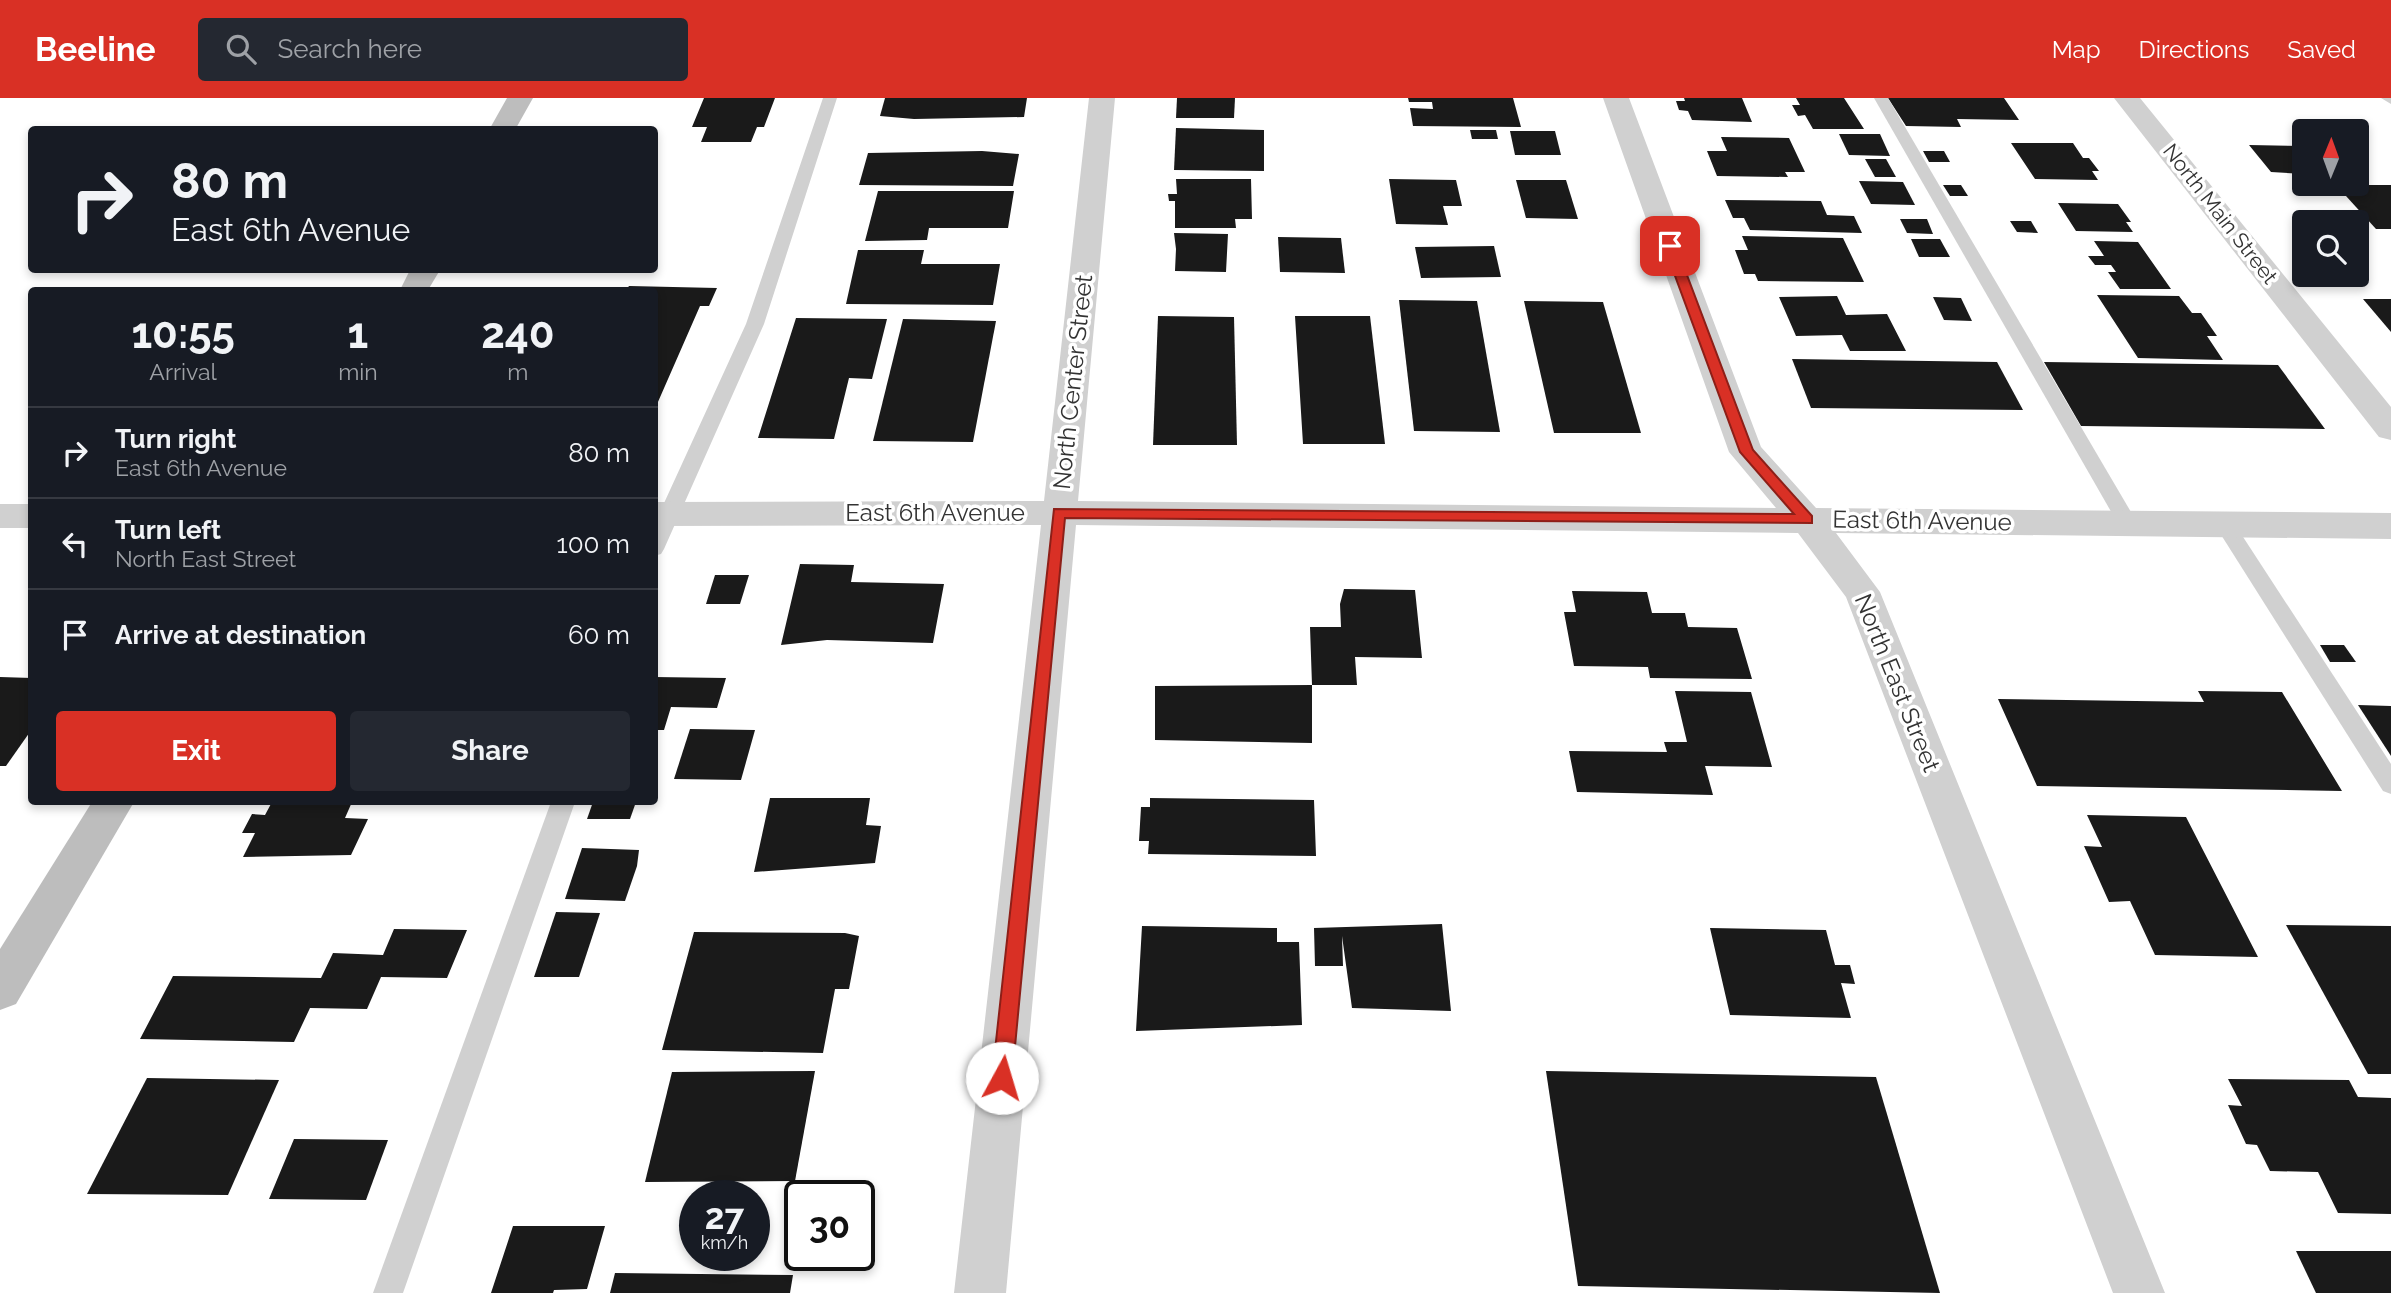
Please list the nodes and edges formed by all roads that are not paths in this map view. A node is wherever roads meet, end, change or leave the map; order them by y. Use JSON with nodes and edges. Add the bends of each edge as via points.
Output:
{"nodes":[{"id":1,"x":520,"y":98,"type":"edge"},
{"id":2,"x":830,"y":98,"type":"edge"},
{"id":3,"x":1102,"y":98,"type":"edge"},
{"id":4,"x":1616,"y":98,"type":"edge"},
{"id":5,"x":1881,"y":98,"type":"edge"},
{"id":6,"x":2127,"y":98,"type":"edge"},
{"id":7,"x":504,"y":126,"type":"edge"},
{"id":8,"x":2391,"y":429,"type":"edge"},
{"id":9,"x":1059,"y":513,"type":"junction"},
{"id":10,"x":663,"y":514,"type":"edge"},
{"id":11,"x":0,"y":516,"type":"edge"},
{"id":12,"x":28,"y":516,"type":"edge"},
{"id":13,"x":1807,"y":520,"type":"junction"},
{"id":14,"x":2128,"y":524,"type":"junction"},
{"id":15,"x":2225,"y":525,"type":"junction"},
{"id":16,"x":2391,"y":526,"type":"edge"},
{"id":17,"x":658,"y":533,"type":"edge"},
{"id":18,"x":2391,"y":784,"type":"edge"},
{"id":19,"x":112,"y":805,"type":"edge"},
{"id":20,"x":562,"y":805,"type":"edge"},
{"id":21,"x":0,"y":989,"type":"edge"},
{"id":22,"x":388,"y":1293,"type":"edge"},
{"id":23,"x":980,"y":1293,"type":"edge"},
{"id":24,"x":2139,"y":1293,"type":"edge"}],
"edges":[{"from":1,"to":7,"type":"street"},
{"from":2,"to":10,"type":"lane","via":[[755,324]]},
{"from":3,"to":9,"type":"street","name":"North Center Street"},
{"from":4,"to":13,"type":"street","name":"North East Street","via":[[1746,452]]},
{"from":5,"to":14,"type":"lane"},
{"from":6,"to":8,"type":"street","name":"North Main Street"},
{"from":9,"to":10,"type":"street","name":"East 6th Avenue"},
{"from":9,"to":13,"type":"street","name":"East 6th Avenue"},
{"from":9,"to":23,"type":"street","name":"North Center Street"},
{"from":10,"to":17,"type":"lane"},
{"from":11,"to":12,"type":"street"},
{"from":13,"to":14,"type":"street","name":"East 6th Avenue"},
{"from":13,"to":24,"type":"street","name":"North East Street","via":[[1862,592]]},
{"from":14,"to":15,"type":"street","name":"East 6th Avenue"},
{"from":15,"to":16,"type":"street","name":"East 6th Avenue"},
{"from":15,"to":18,"type":"lane"},
{"from":19,"to":21,"type":"street"},
{"from":20,"to":22,"type":"lane"}]}
